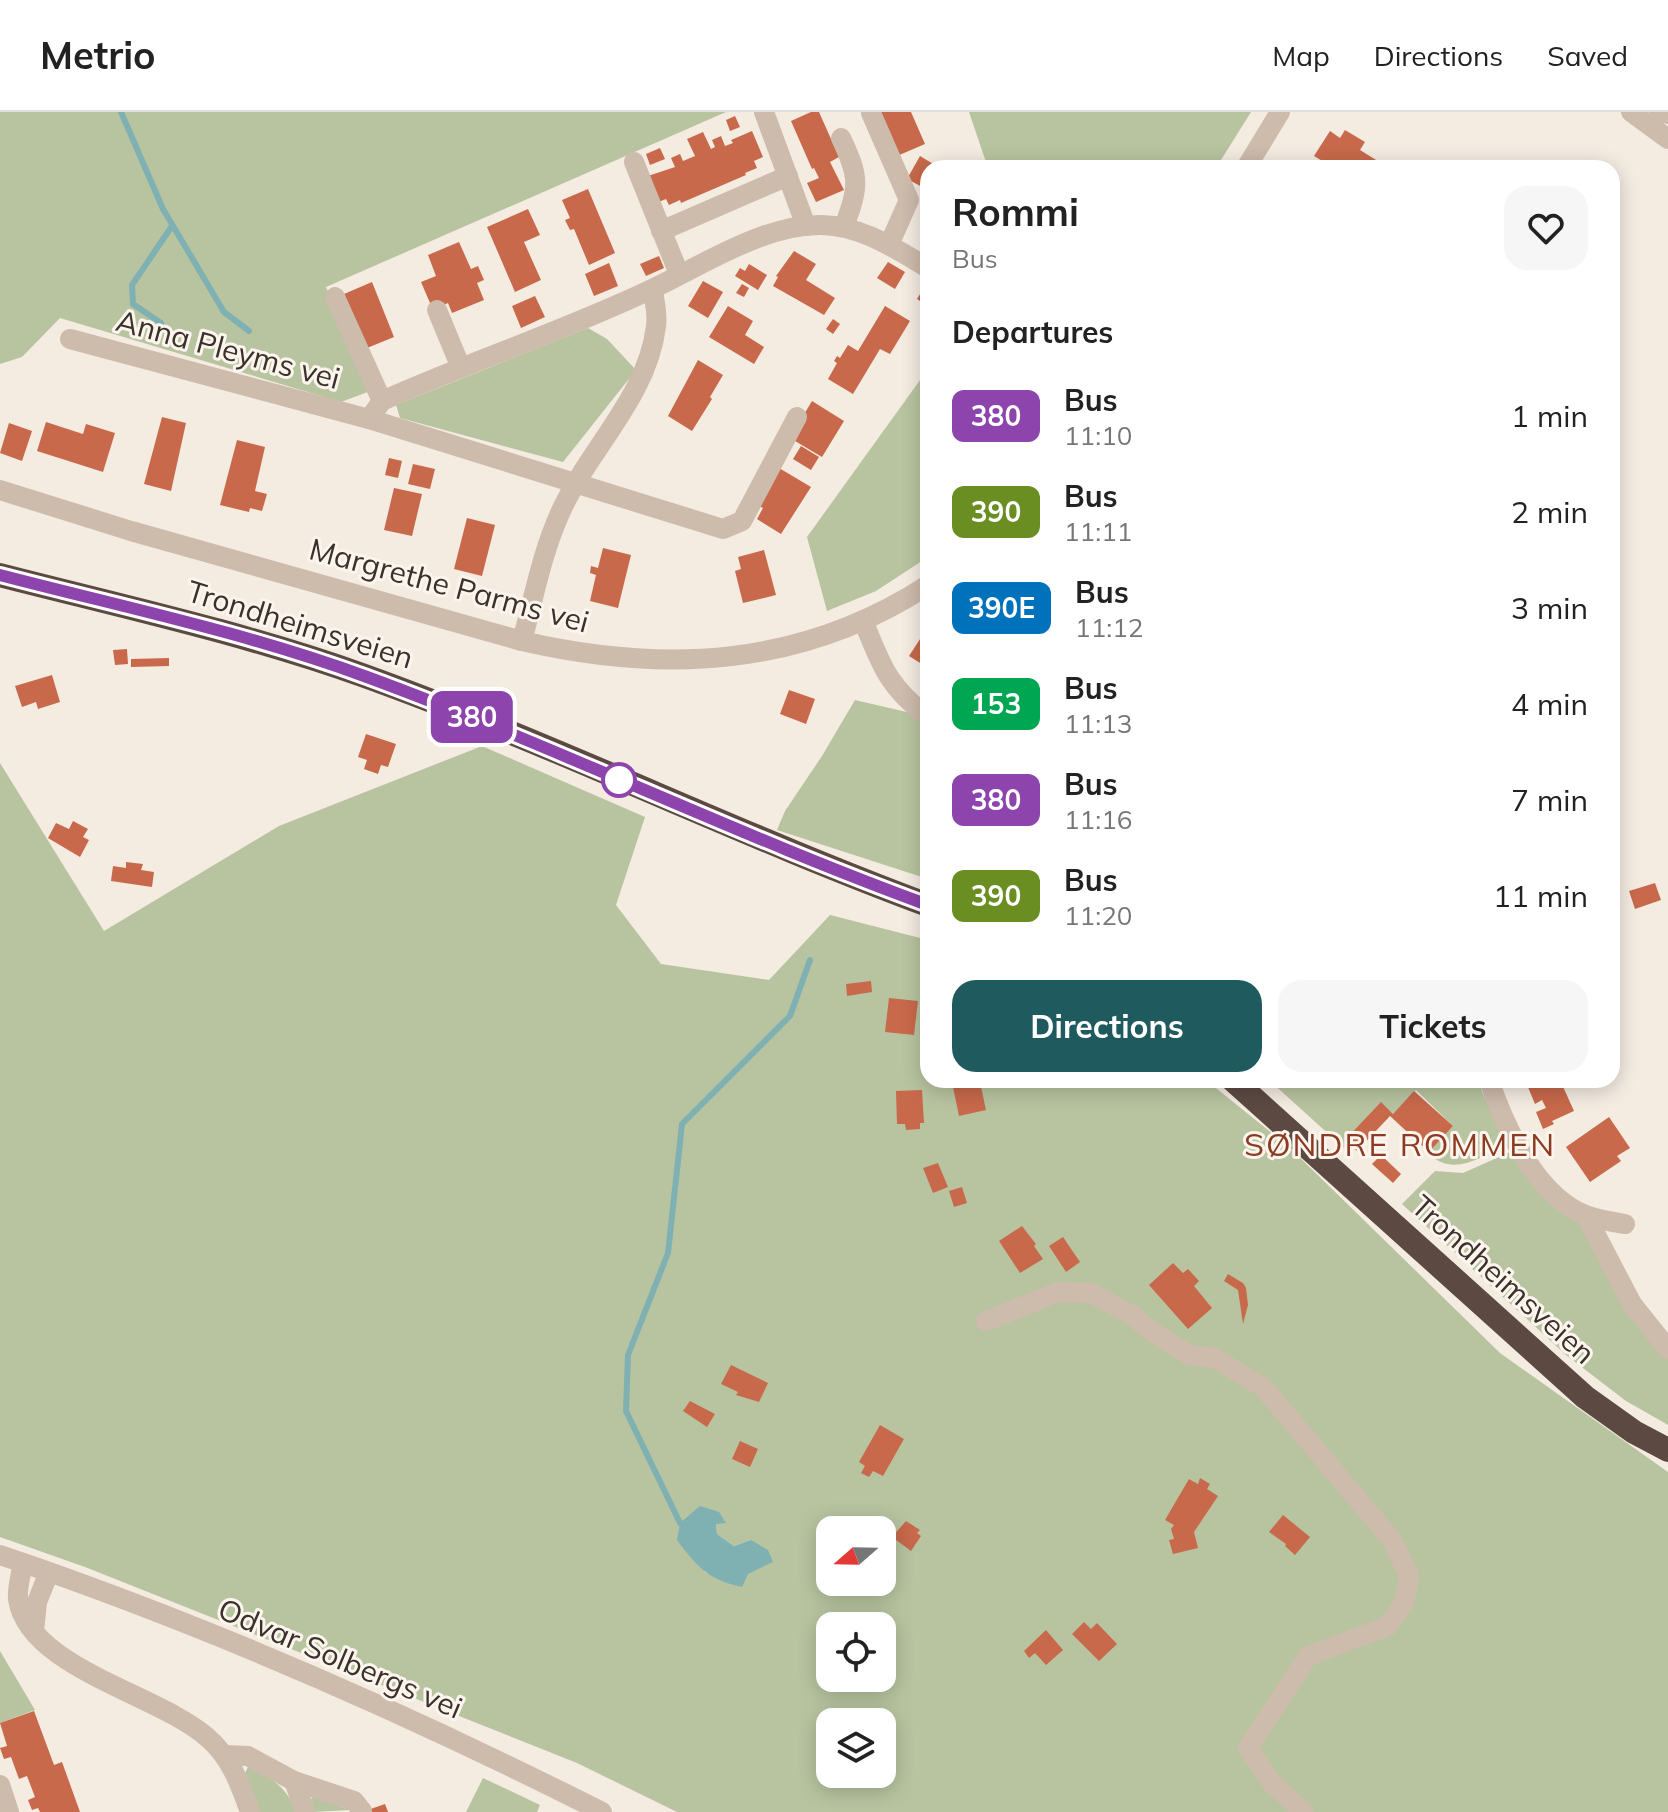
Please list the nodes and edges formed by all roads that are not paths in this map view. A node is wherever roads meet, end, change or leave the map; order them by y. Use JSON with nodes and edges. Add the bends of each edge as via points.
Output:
{"nodes":[{"id":1,"x":764,"y":112,"type":"edge"},
{"id":2,"x":1280,"y":112,"type":"edge"},
{"id":3,"x":1631,"y":112,"type":"edge"},
{"id":4,"x":1659,"y":112,"type":"edge"},
{"id":5,"x":871,"y":113,"type":"edge"},
{"id":6,"x":1668,"y":114,"type":"edge"},
{"id":7,"x":841,"y":138,"type":"dead end"},
{"id":8,"x":1668,"y":139,"type":"edge"},
{"id":9,"x":1251,"y":160,"type":"edge"},
{"id":10,"x":634,"y":162,"type":"dead end"},
{"id":11,"x":788,"y":176,"type":"junction"},
{"id":12,"x":806,"y":226,"type":"junction"},
{"id":13,"x":844,"y":227,"type":"junction"},
{"id":14,"x":661,"y":231,"type":"junction"},
{"id":15,"x":889,"y":245,"type":"junction"},
{"id":16,"x":920,"y":263,"type":"edge"},
{"id":17,"x":679,"y":274,"type":"junction"},
{"id":18,"x":653,"y":289,"type":"junction"},
{"id":19,"x":335,"y":297,"type":"dead end"},
{"id":20,"x":437,"y":310,"type":"dead end"},
{"id":21,"x":70,"y":339,"type":"dead end"},
{"id":22,"x":461,"y":368,"type":"junction"},
{"id":23,"x":382,"y":401,"type":"junction"},
{"id":24,"x":797,"y":417,"type":"dead end"},
{"id":25,"x":369,"y":419,"type":"junction"},
{"id":26,"x":574,"y":484,"type":"junction"},
{"id":27,"x":0,"y":490,"type":"edge"},
{"id":28,"x":0,"y":575,"type":"edge"},
{"id":29,"x":920,"y":589,"type":"edge"},
{"id":30,"x":863,"y":620,"type":"junction"},
{"id":31,"x":522,"y":641,"type":"junction"},
{"id":32,"x":920,"y":710,"type":"edge"},
{"id":33,"x":920,"y":902,"type":"edge"},
{"id":34,"x":1242,"y":1088,"type":"edge"},
{"id":35,"x":1492,"y":1088,"type":"edge"},
{"id":36,"x":1586,"y":1216,"type":"junction"},
{"id":37,"x":1625,"y":1224,"type":"dead end"},
{"id":38,"x":986,"y":1321,"type":"dead end"},
{"id":39,"x":1668,"y":1349,"type":"edge"},
{"id":40,"x":1668,"y":1450,"type":"edge"},
{"id":41,"x":0,"y":1555,"type":"edge"},
{"id":42,"x":23,"y":1563,"type":"junction"},
{"id":43,"x":49,"y":1572,"type":"junction"},
{"id":44,"x":34,"y":1631,"type":"junction"},
{"id":45,"x":225,"y":1755,"type":"junction"},
{"id":46,"x":294,"y":1781,"type":"junction"},
{"id":47,"x":0,"y":1785,"type":"edge"},
{"id":48,"x":362,"y":1811,"type":"edge"},
{"id":49,"x":9,"y":1812,"type":"edge"},
{"id":50,"x":250,"y":1812,"type":"edge"},
{"id":51,"x":305,"y":1812,"type":"edge"},
{"id":52,"x":602,"y":1812,"type":"edge"},
{"id":53,"x":1303,"y":1812,"type":"edge"}],
"edges":[{"from":1,"to":11,"type":"street"},
{"from":2,"to":9,"type":"street"},
{"from":3,"to":8,"type":"street"},
{"from":4,"to":6,"type":"street"},
{"from":5,"to":15,"type":"street","via":[[909,200]]},
{"from":7,"to":13,"type":"street","via":[[857,175]]},
{"from":10,"to":14,"type":"street"},
{"from":11,"to":12,"type":"street"},
{"from":11,"to":14,"type":"street"},
{"from":12,"to":13,"type":"street"},
{"from":12,"to":17,"type":"street","via":[[748,243]]},
{"from":13,"to":15,"type":"street"},
{"from":14,"to":17,"type":"street"},
{"from":15,"to":16,"type":"street"},
{"from":17,"to":18,"type":"street"},
{"from":18,"to":22,"type":"street"},
{"from":18,"to":26,"type":"street","via":[[657,323],[650,356]]},
{"from":19,"to":23,"type":"street","name":"Anna Pleyms vei"},
{"from":20,"to":22,"type":"street"},
{"from":21,"to":25,"type":"street","name":"Anna Pleyms vei"},
{"from":22,"to":23,"type":"street"},
{"from":23,"to":25,"type":"street","name":"Anna Pleyms vei"},
{"from":24,"to":26,"type":"street","name":"Anna Pleyms vei","via":[[742,521],[733,526],[723,529]]},
{"from":25,"to":26,"type":"street","name":"Anna Pleyms vei"},
{"from":26,"to":31,"type":"street","via":[[550,539]]},
{"from":27,"to":31,"type":"street","name":"Margrethe Parms vei"},
{"from":28,"to":33,"type":"highway","name":"Trondheimsveien","via":[[271,645],[365,676]]},
{"from":29,"to":30,"type":"street","name":"Margrethe Parms vei"},
{"from":30,"to":31,"type":"street","name":"Margrethe Parms vei","via":[[781,647],[719,659],[645,661]]},
{"from":30,"to":32,"type":"street","via":[[896,690]]},
{"from":34,"to":40,"type":"highway","name":"Trondheimsveien","via":[[1585,1397]]},
{"from":35,"to":36,"type":"street","via":[[1518,1147],[1543,1182]]},
{"from":36,"to":37,"type":"street"},
{"from":36,"to":39,"type":"street","via":[[1632,1304]]},
{"from":38,"to":53,"type":"street","via":[[1058,1292],[1091,1293],[1189,1355],[1214,1358],[1263,1387],[1392,1540],[1409,1576],[1404,1603],[1388,1626],[1308,1656],[1248,1748],[1272,1783]]},
{"from":41,"to":42,"type":"street","name":"Odvar Solbergs vei"},
{"from":42,"to":43,"type":"street","name":"Odvar Solbergs vei"},
{"from":42,"to":44,"type":"street","via":[[18,1600]]},
{"from":43,"to":44,"type":"street","via":[[37,1602]]},
{"from":43,"to":52,"type":"street","name":"Odvar Solbergs vei","via":[[382,1708]]},
{"from":44,"to":45,"type":"street","via":[[70,1662],[193,1725]]},
{"from":45,"to":46,"type":"street","via":[[248,1756]]},
{"from":45,"to":50,"type":"street"},
{"from":46,"to":48,"type":"street","via":[[354,1801]]},
{"from":46,"to":51,"type":"street"},
{"from":47,"to":49,"type":"street"}]}
